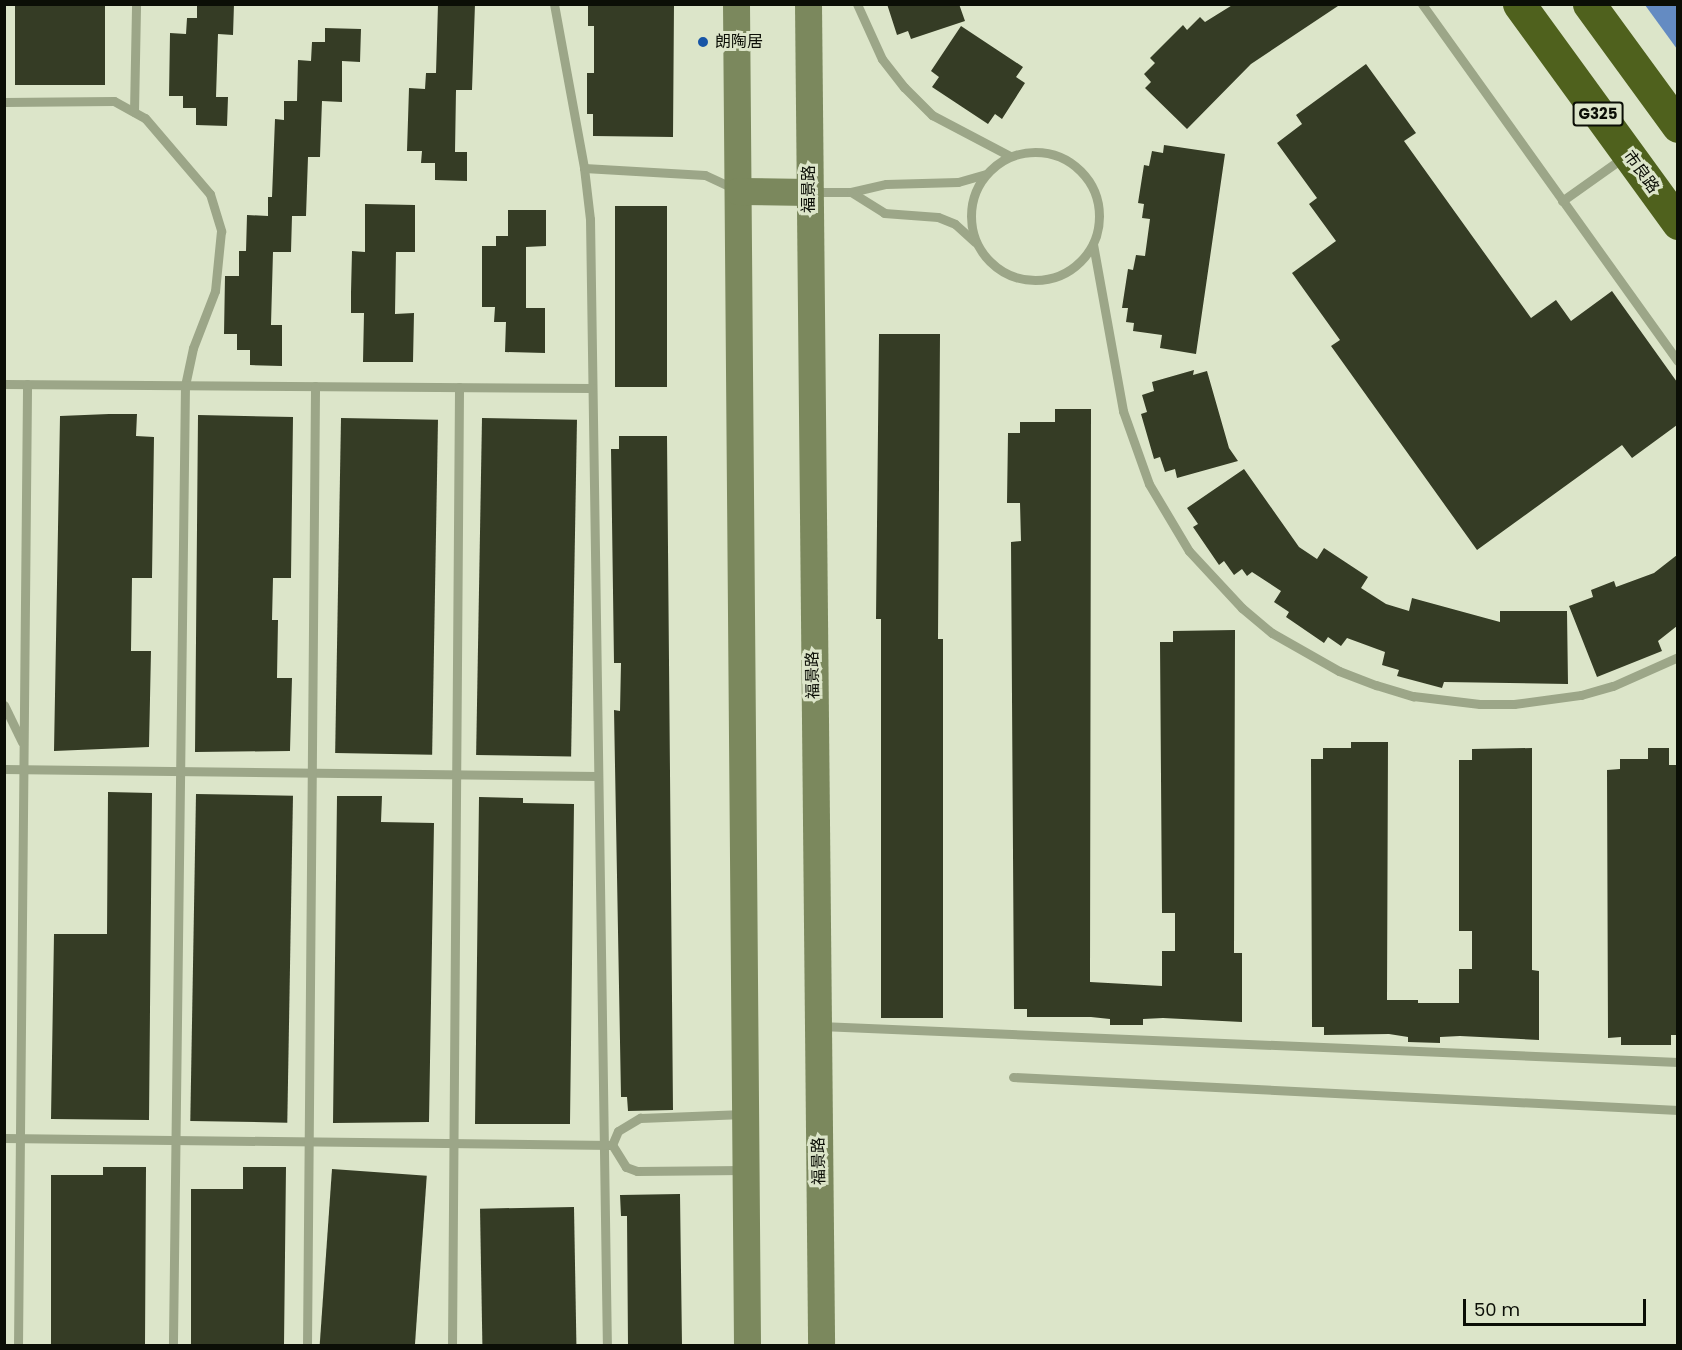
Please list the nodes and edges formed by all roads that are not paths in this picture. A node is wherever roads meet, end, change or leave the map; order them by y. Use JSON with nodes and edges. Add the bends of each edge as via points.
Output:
{"nodes":[{"id":1,"x":136,"y":4,"type":"edge"},
{"id":2,"x":554,"y":4,"type":"edge"},
{"id":3,"x":736,"y":4,"type":"edge"},
{"id":4,"x":808,"y":4,"type":"edge"},
{"id":5,"x":857,"y":4,"type":"edge"},
{"id":6,"x":1422,"y":4,"type":"edge"},
{"id":7,"x":1519,"y":4,"type":"edge"},
{"id":8,"x":1589,"y":4,"type":"edge"},
{"id":9,"x":4,"y":102,"type":"edge"},
{"id":10,"x":134,"y":112,"type":"junction"},
{"id":11,"x":1677,"y":126,"type":"edge"},
{"id":12,"x":1628,"y":154,"type":"junction"},
{"id":13,"x":1010,"y":156,"type":"junction"},
{"id":14,"x":584,"y":168,"type":"junction"},
{"id":15,"x":986,"y":174,"type":"junction"},
{"id":16,"x":738,"y":191,"type":"junction"},
{"id":17,"x":809,"y":192,"type":"junction"},
{"id":18,"x":851,"y":192,"type":"junction"},
{"id":19,"x":1563,"y":201,"type":"junction"},
{"id":20,"x":1677,"y":223,"type":"edge"},
{"id":21,"x":977,"y":243,"type":"junction"},
{"id":22,"x":1094,"y":244,"type":"junction"},
{"id":23,"x":1677,"y":361,"type":"edge"},
{"id":24,"x":4,"y":384,"type":"edge"},
{"id":25,"x":27,"y":384,"type":"junction"},
{"id":26,"x":185,"y":385,"type":"junction"},
{"id":27,"x":315,"y":386,"type":"junction"},
{"id":28,"x":459,"y":387,"type":"junction"},
{"id":29,"x":592,"y":388,"type":"junction"},
{"id":30,"x":1677,"y":657,"type":"edge"},
{"id":31,"x":4,"y":705,"type":"edge"},
{"id":32,"x":24,"y":744,"type":"junction"},
{"id":33,"x":4,"y":769,"type":"edge"},
{"id":34,"x":24,"y":769,"type":"junction"},
{"id":35,"x":180,"y":771,"type":"junction"},
{"id":36,"x":312,"y":772,"type":"junction"},
{"id":37,"x":456,"y":774,"type":"junction"},
{"id":38,"x":598,"y":776,"type":"junction"},
{"id":39,"x":817,"y":1026,"type":"junction"},
{"id":40,"x":1677,"y":1062,"type":"edge"},
{"id":41,"x":1013,"y":1077,"type":"dead end"},
{"id":42,"x":1677,"y":1110,"type":"edge"},
{"id":43,"x":745,"y":1114,"type":"junction"},
{"id":44,"x":4,"y":1138,"type":"edge"},
{"id":45,"x":20,"y":1138,"type":"junction"},
{"id":46,"x":176,"y":1140,"type":"junction"},
{"id":47,"x":309,"y":1142,"type":"junction"},
{"id":48,"x":453,"y":1144,"type":"junction"},
{"id":49,"x":608,"y":1145,"type":"junction"},
{"id":50,"x":745,"y":1170,"type":"junction"},
{"id":51,"x":18,"y":1346,"type":"edge"},
{"id":52,"x":173,"y":1346,"type":"edge"},
{"id":53,"x":307,"y":1346,"type":"edge"},
{"id":54,"x":452,"y":1346,"type":"edge"},
{"id":55,"x":607,"y":1346,"type":"edge"},
{"id":56,"x":747,"y":1346,"type":"edge"},
{"id":57,"x":821,"y":1346,"type":"edge"}],
"edges":[{"from":1,"to":10,"type":"lane"},
{"from":2,"to":14,"type":"lane"},
{"from":3,"to":16,"type":"main road"},
{"from":4,"to":17,"type":"main road","name":"福景路"},
{"from":5,"to":13,"type":"lane","via":[[882,59],[932,115]]},
{"from":6,"to":19,"type":"lane"},
{"from":7,"to":12,"type":"highway","name":"市良路","number":"G325"},
{"from":8,"to":11,"type":"highway"},
{"from":9,"to":10,"type":"lane","via":[[114,101]]},
{"from":10,"to":26,"type":"lane","via":[[145,117],[210,194],[222,231],[215,291],[193,348]]},
{"from":12,"to":19,"type":"lane"},
{"from":12,"to":20,"type":"highway","name":"市良路","number":"G325"},
{"from":13,"to":15,"type":"lane"},
{"from":13,"to":22,"type":"lane","via":[[1038,150],[1079,167],[1097,195],[1100,212]]},
{"from":14,"to":16,"type":"lane","via":[[705,176]]},
{"from":14,"to":29,"type":"lane","via":[[590,219]]},
{"from":15,"to":18,"type":"lane","via":[[958,182],[886,184]]},
{"from":15,"to":21,"type":"lane","via":[[973,199],[971,214]]},
{"from":16,"to":17,"type":"main road"},
{"from":16,"to":43,"type":"main road"},
{"from":17,"to":18,"type":"lane"},
{"from":17,"to":39,"type":"main road","name":"福景路"},
{"from":18,"to":21,"type":"lane","via":[[884,213],[938,217],[955,224]]},
{"from":19,"to":23,"type":"lane"},
{"from":21,"to":22,"type":"lane","via":[[996,267],[1008,274],[1041,280],[1072,269]]},
{"from":22,"to":30,"type":"lane","via":[[1123,411],[1149,484],[1189,551],[1214,581],[1272,633],[1339,672],[1376,685],[1413,696],[1480,704],[1536,702],[1581,694],[1613,686]]},
{"from":24,"to":25,"type":"lane"},
{"from":25,"to":26,"type":"lane"},
{"from":25,"to":32,"type":"lane"},
{"from":26,"to":27,"type":"lane"},
{"from":26,"to":35,"type":"lane"},
{"from":27,"to":28,"type":"lane"},
{"from":27,"to":36,"type":"lane"},
{"from":28,"to":29,"type":"lane"},
{"from":28,"to":37,"type":"lane"},
{"from":29,"to":38,"type":"lane"},
{"from":31,"to":32,"type":"lane"},
{"from":32,"to":34,"type":"lane"},
{"from":33,"to":34,"type":"lane"},
{"from":34,"to":35,"type":"lane"},
{"from":34,"to":45,"type":"lane"},
{"from":35,"to":36,"type":"lane"},
{"from":35,"to":46,"type":"lane"},
{"from":36,"to":37,"type":"lane"},
{"from":36,"to":47,"type":"lane"},
{"from":37,"to":38,"type":"lane"},
{"from":37,"to":48,"type":"lane"},
{"from":38,"to":49,"type":"lane"},
{"from":39,"to":40,"type":"lane"},
{"from":39,"to":57,"type":"main road","name":"福景路"},
{"from":41,"to":42,"type":"lane"},
{"from":43,"to":49,"type":"lane","via":[[640,1118],[618,1131]]},
{"from":43,"to":50,"type":"main road"},
{"from":44,"to":45,"type":"lane"},
{"from":45,"to":46,"type":"lane"},
{"from":45,"to":51,"type":"lane"},
{"from":46,"to":47,"type":"lane"},
{"from":46,"to":52,"type":"lane"},
{"from":47,"to":48,"type":"lane"},
{"from":47,"to":53,"type":"lane"},
{"from":48,"to":49,"type":"lane"},
{"from":48,"to":54,"type":"lane"},
{"from":49,"to":50,"type":"lane","via":[[626,1167],[637,1170]]},
{"from":49,"to":55,"type":"lane"},
{"from":50,"to":56,"type":"main road"}]}
